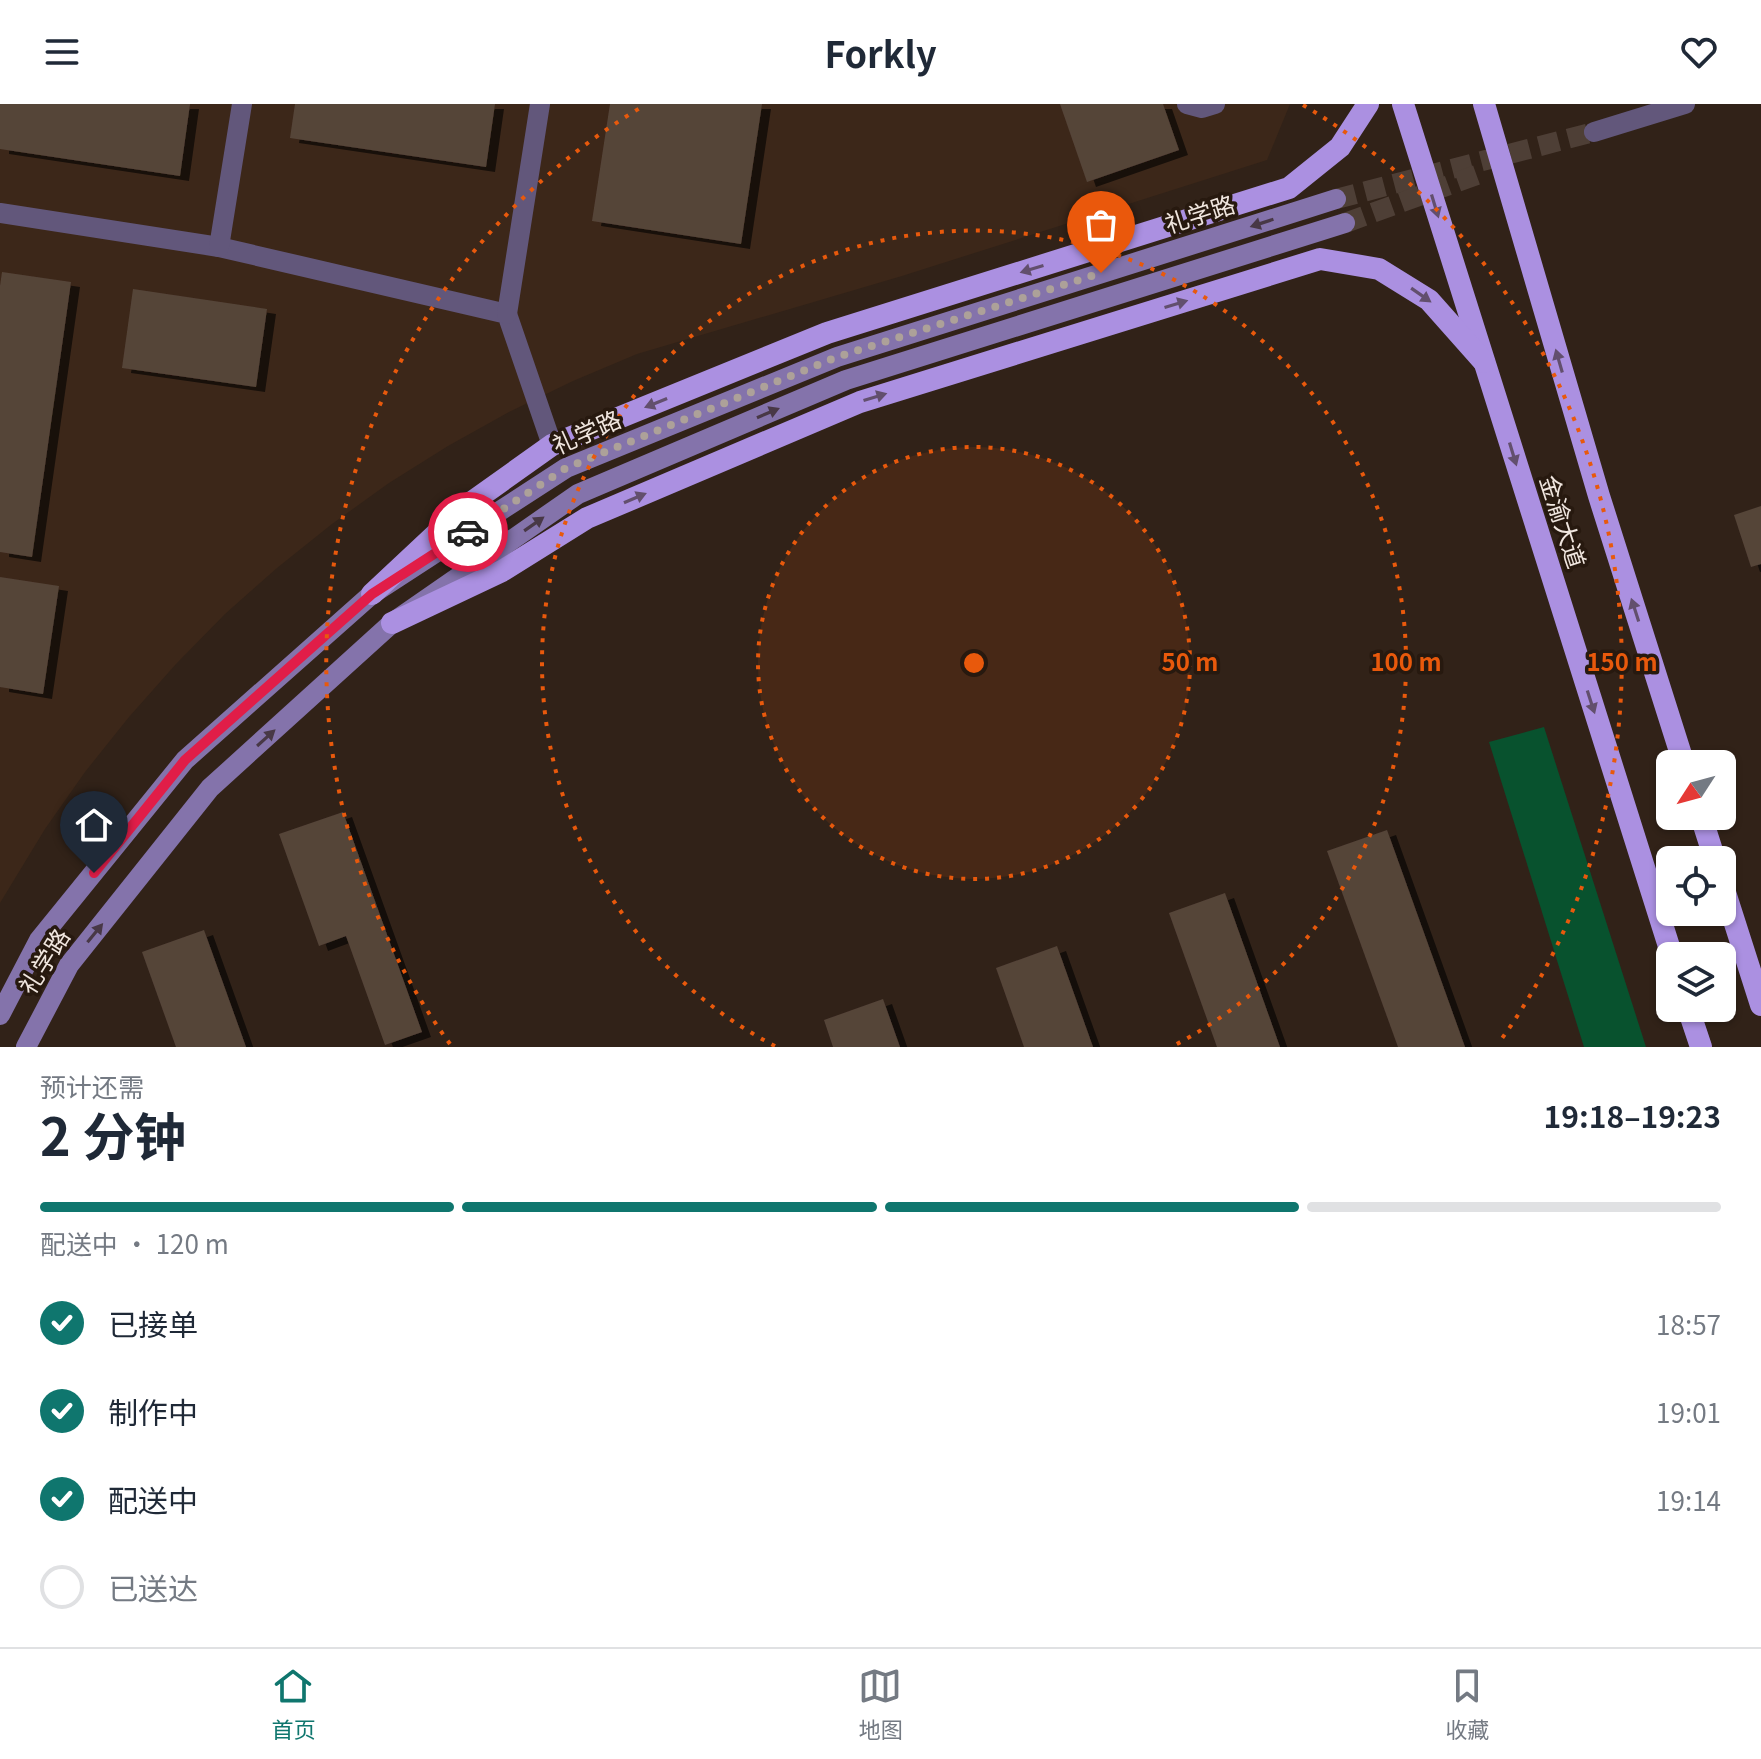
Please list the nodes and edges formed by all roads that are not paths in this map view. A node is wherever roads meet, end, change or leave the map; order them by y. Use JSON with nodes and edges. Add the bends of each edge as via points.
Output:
{"nodes":[{"id":1,"x":242,"y":104,"type":"edge"},
{"id":2,"x":540,"y":104,"type":"edge"},
{"id":3,"x":1187,"y":104,"type":"edge"},
{"id":4,"x":1215,"y":104,"type":"edge"},
{"id":5,"x":1368,"y":104,"type":"edge"},
{"id":6,"x":1403,"y":104,"type":"edge"},
{"id":7,"x":1484,"y":104,"type":"edge"},
{"id":8,"x":1685,"y":104,"type":"edge"},
{"id":9,"x":1594,"y":132,"type":"tunnel mouth"},
{"id":10,"x":1336,"y":199,"type":"tunnel mouth"},
{"id":11,"x":0,"y":213,"type":"edge"},
{"id":12,"x":1345,"y":223,"type":"tunnel mouth"},
{"id":13,"x":219,"y":247,"type":"junction"},
{"id":14,"x":507,"y":314,"type":"junction"},
{"id":15,"x":1484,"y":362,"type":"junction"},
{"id":16,"x":552,"y":445,"type":"junction"},
{"id":17,"x":372,"y":594,"type":"junction"},
{"id":18,"x":392,"y":623,"type":"junction"},
{"id":19,"x":1680,"y":750,"type":"edge"},
{"id":20,"x":1736,"y":926,"type":"edge"},
{"id":21,"x":1668,"y":942,"type":"edge"},
{"id":22,"x":1761,"y":1005,"type":"edge"},
{"id":23,"x":0,"y":1015,"type":"edge"},
{"id":24,"x":1693,"y":1022,"type":"edge"},
{"id":25,"x":26,"y":1047,"type":"edge"},
{"id":26,"x":1701,"y":1047,"type":"edge"}],
"edges":[{"from":1,"to":13,"type":"street"},
{"from":2,"to":14,"type":"street"},
{"from":3,"to":4,"type":"street"},
{"from":5,"to":16,"type":"highway","one_way":true,"via":[[1340,147],[1289,188],[827,333]]},
{"from":6,"to":15,"type":"highway","name":"金渝大道","one_way":true},
{"from":19,"to":7,"type":"highway","name":"金渝大道","one_way":true},
{"from":8,"to":9,"type":"street"},
{"from":10,"to":17,"type":"main road","name":"礼学路","one_way":true,"via":[[837,357],[780,380],[566,468]]},
{"from":11,"to":13,"type":"street"},
{"from":18,"to":12,"type":"main road","name":"礼学路","one_way":true,"via":[[578,494],[846,380]]},
{"from":13,"to":14,"type":"street"},
{"from":14,"to":16,"type":"street"},
{"from":18,"to":15,"type":"highway","one_way":true,"via":[[502,571],[587,518],[860,402],[1320,259],[1379,269],[1429,300]]},
{"from":15,"to":21,"type":"highway","name":"金渝大道","one_way":true},
{"from":16,"to":17,"type":"highway","via":[[465,507]]},
{"from":17,"to":23,"type":"main road","name":"礼学路","via":[[185,760],[39,940]]},
{"from":25,"to":18,"type":"main road","name":"礼学路","one_way":true,"via":[[69,965],[210,788]]},
{"from":20,"to":22,"type":"highway"},
{"from":24,"to":26,"type":"highway"}]}
